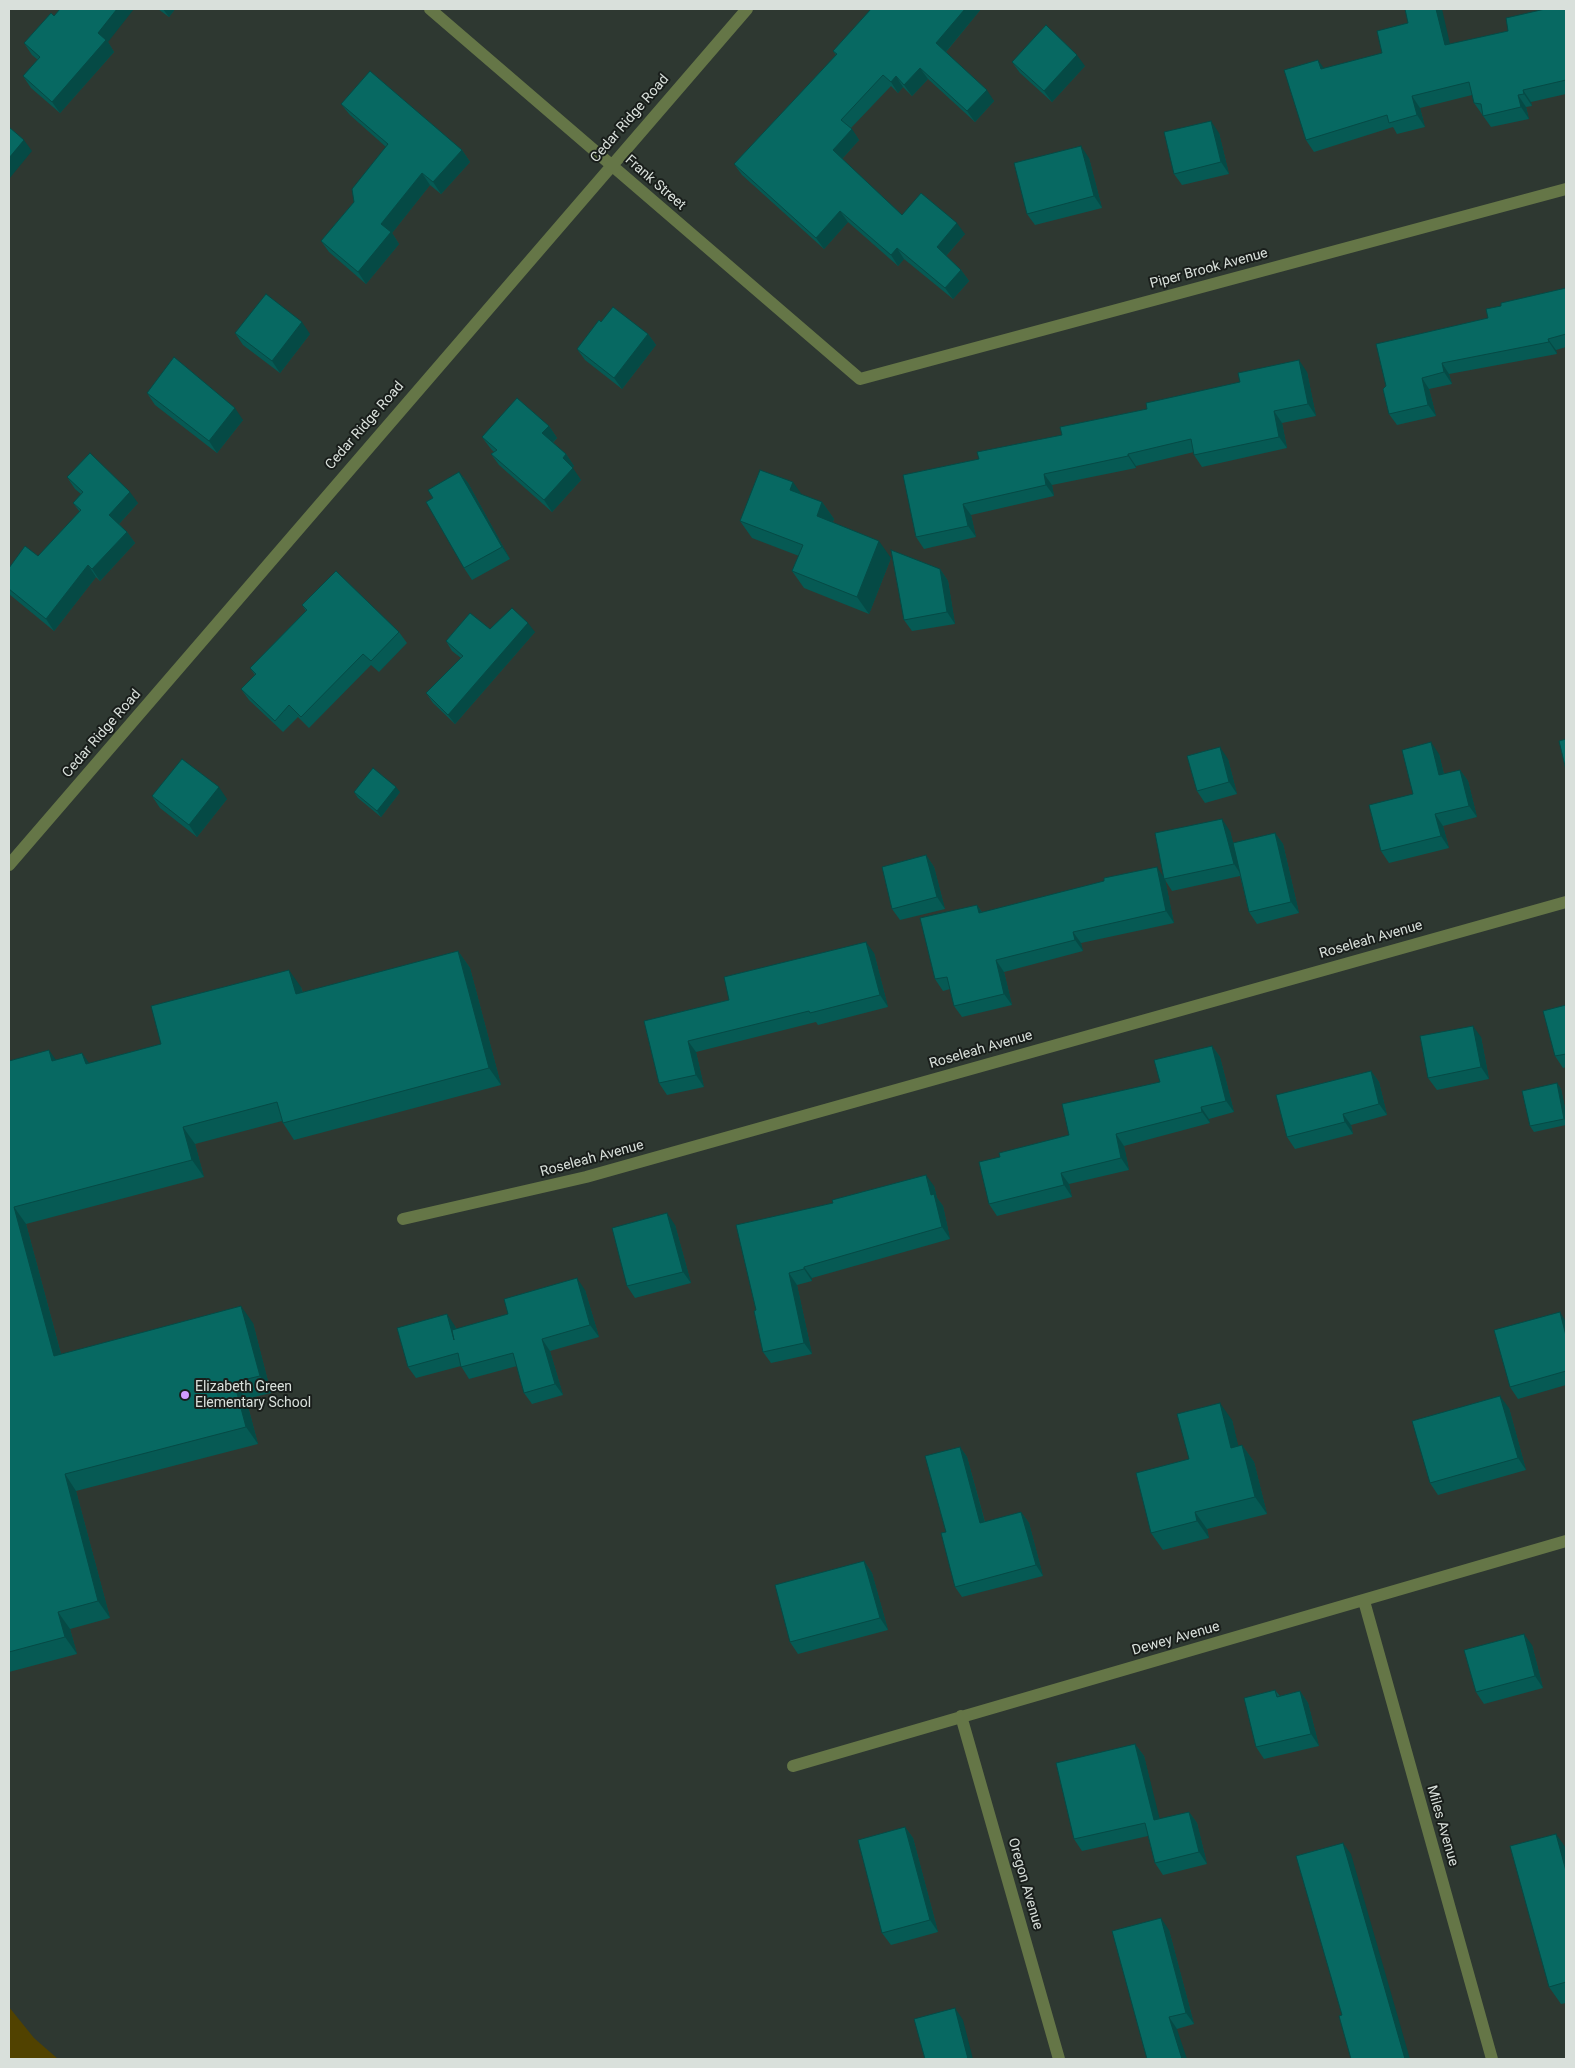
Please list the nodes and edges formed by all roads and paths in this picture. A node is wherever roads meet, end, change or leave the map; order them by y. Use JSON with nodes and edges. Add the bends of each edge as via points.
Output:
{"nodes":[{"id":1,"x":430,"y":9,"type":"edge"},
{"id":2,"x":746,"y":9,"type":"edge"},
{"id":3,"x":610,"y":164,"type":"junction"},
{"id":4,"x":1566,"y":189,"type":"edge"},
{"id":5,"x":860,"y":379,"type":"joint"},
{"id":6,"x":9,"y":865,"type":"edge"},
{"id":7,"x":1566,"y":902,"type":"edge"},
{"id":8,"x":403,"y":1220,"type":"dead end"},
{"id":9,"x":1566,"y":1541,"type":"edge"},
{"id":10,"x":1364,"y":1601,"type":"junction"},
{"id":11,"x":961,"y":1716,"type":"junction"},
{"id":12,"x":793,"y":1766,"type":"dead end"},
{"id":13,"x":1059,"y":2059,"type":"edge"},
{"id":14,"x":1492,"y":2059,"type":"edge"}],
"edges":[{"from":1,"to":3,"type":"street","name":"Frank Street"},
{"from":2,"to":3,"type":"street","name":"Cedar Ridge Road"},
{"from":3,"to":5,"type":"street","name":"Frank Street"},
{"from":3,"to":6,"type":"street","name":"Cedar Ridge Road"},
{"from":4,"to":5,"type":"street","name":"Piper Brook Avenue"},
{"from":7,"to":8,"type":"street","name":"Roseleah Avenue","via":[[586,1177]]},
{"from":9,"to":10,"type":"street","name":"Dewey Avenue"},
{"from":10,"to":11,"type":"street","name":"Dewey Avenue"},
{"from":10,"to":14,"type":"street","name":"Miles Avenue"},
{"from":11,"to":12,"type":"street","name":"Dewey Avenue"},
{"from":11,"to":13,"type":"street","name":"Oregon Avenue"}]}
